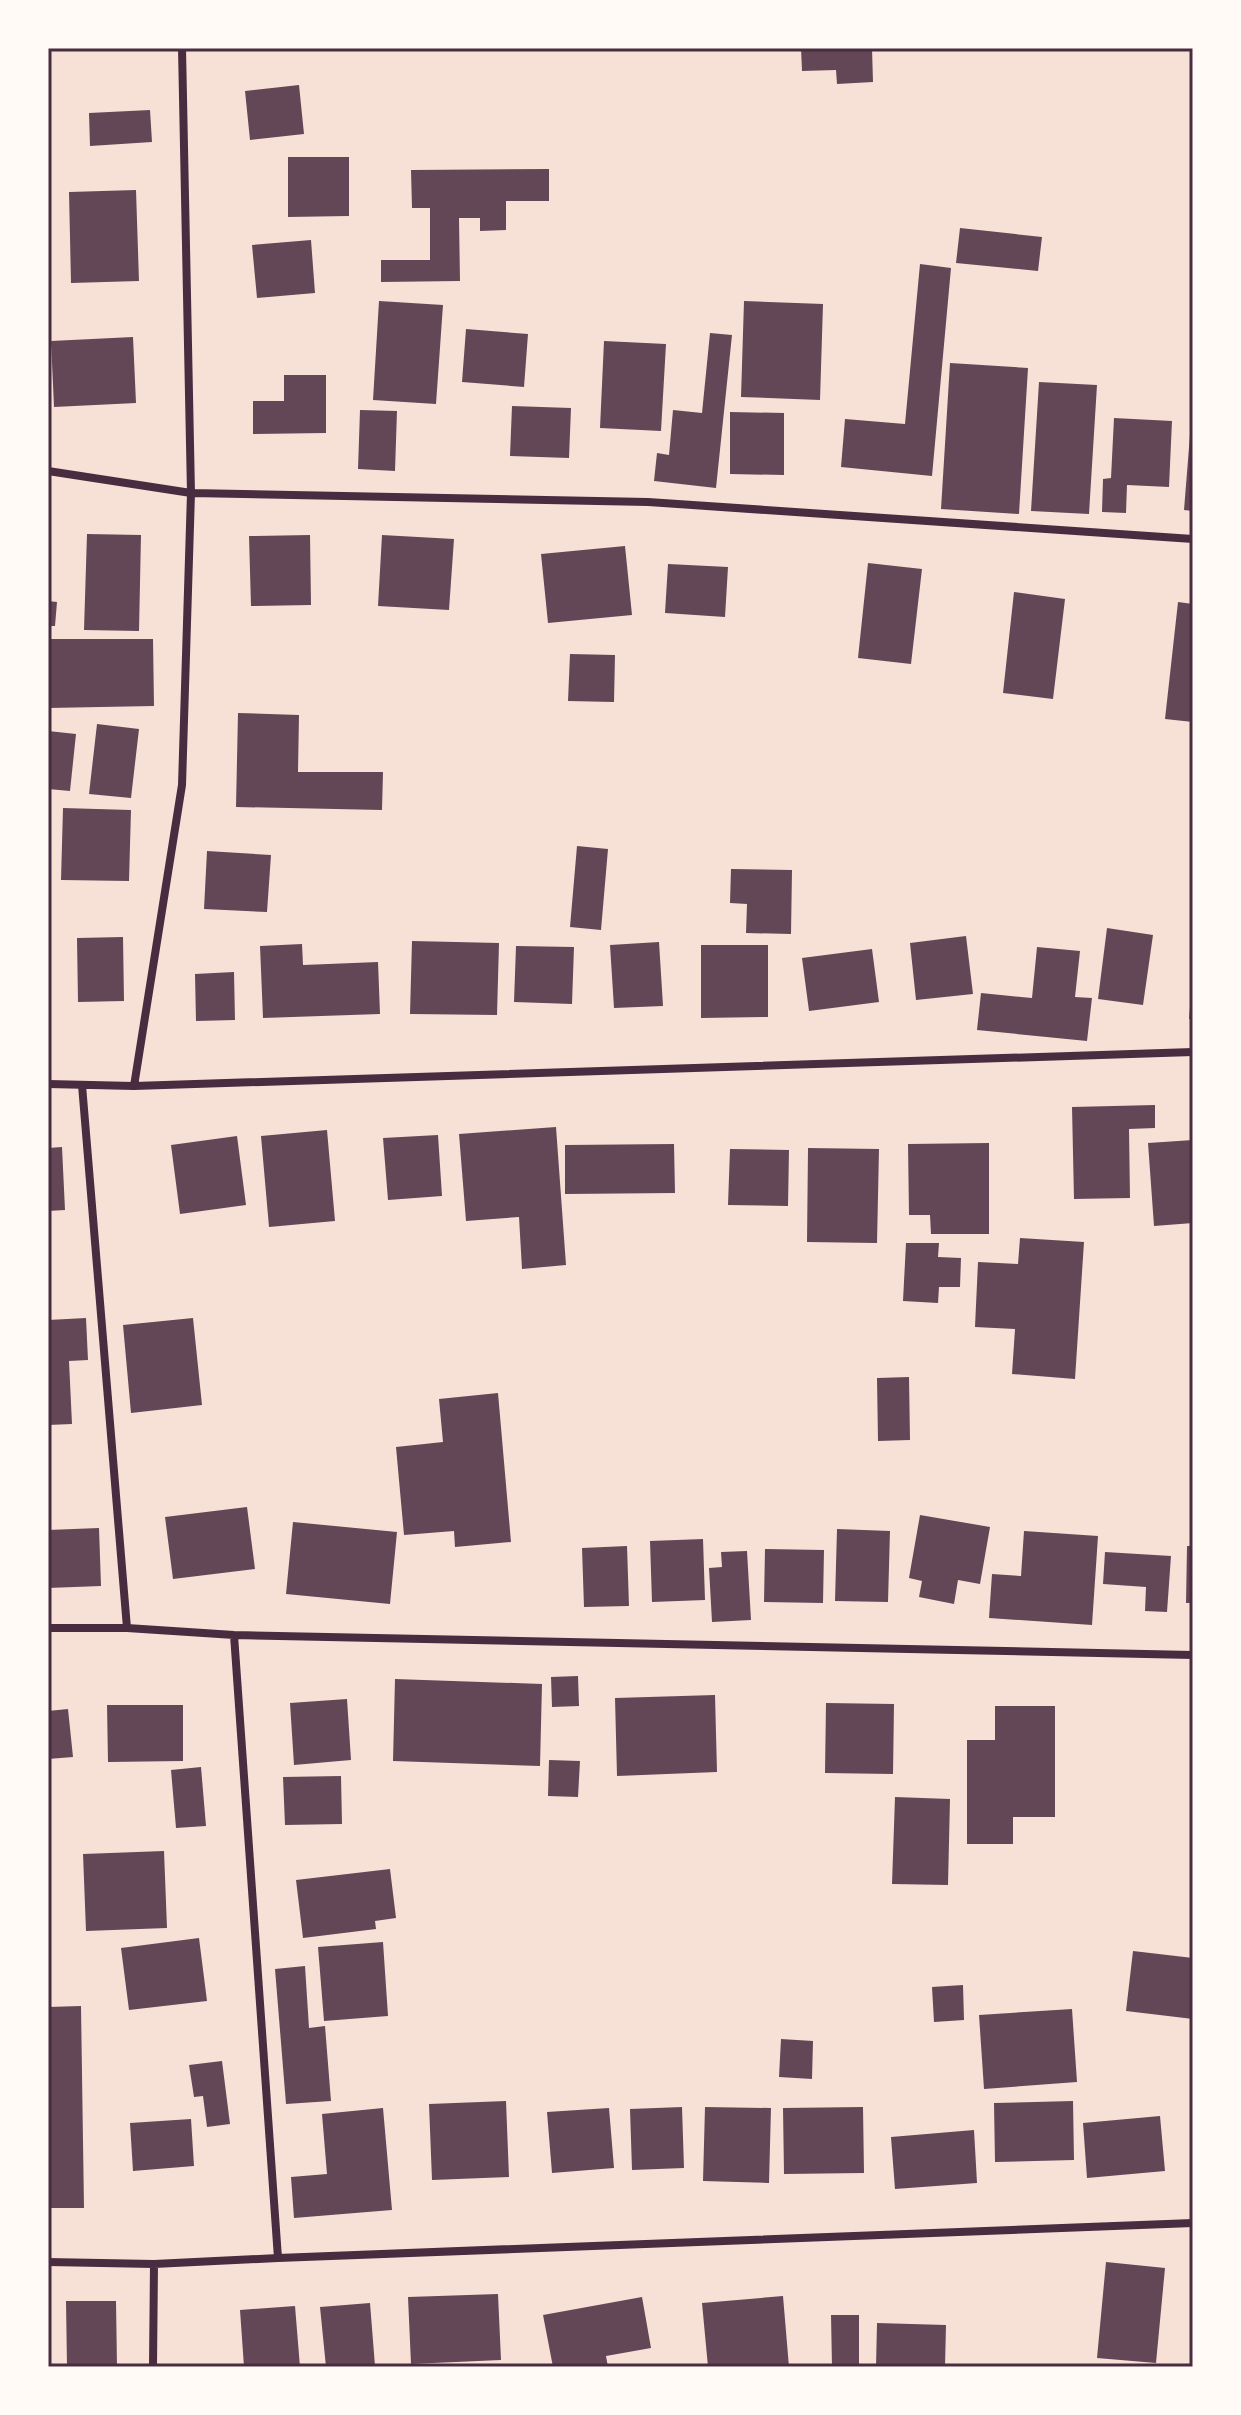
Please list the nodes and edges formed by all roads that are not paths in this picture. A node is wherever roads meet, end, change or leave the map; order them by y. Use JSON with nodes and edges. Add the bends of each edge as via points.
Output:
{"nodes":[{"id":1,"x":182,"y":48,"type":"edge"},
{"id":2,"x":48,"y":471,"type":"edge"},
{"id":3,"x":191,"y":493,"type":"junction"},
{"id":4,"x":1193,"y":539,"type":"edge"},
{"id":5,"x":1193,"y":1052,"type":"edge"},
{"id":6,"x":48,"y":1084,"type":"edge"},
{"id":7,"x":82,"y":1085,"type":"junction"},
{"id":8,"x":134,"y":1086,"type":"junction"},
{"id":9,"x":48,"y":1628,"type":"edge"},
{"id":10,"x":127,"y":1628,"type":"junction"},
{"id":11,"x":234,"y":1635,"type":"junction"},
{"id":12,"x":1193,"y":1655,"type":"edge"},
{"id":13,"x":1193,"y":2223,"type":"edge"},
{"id":14,"x":278,"y":2258,"type":"junction"},
{"id":15,"x":48,"y":2262,"type":"edge"},
{"id":16,"x":154,"y":2264,"type":"junction"},
{"id":17,"x":153,"y":2367,"type":"edge"}],
"edges":[{"from":1,"to":3,"type":"street"},
{"from":2,"to":3,"type":"street"},
{"from":3,"to":4,"type":"street","via":[[648,502]]},
{"from":3,"to":8,"type":"street","via":[[182,785]]},
{"from":5,"to":8,"type":"street"},
{"from":6,"to":7,"type":"street"},
{"from":7,"to":8,"type":"street"},
{"from":7,"to":10,"type":"street"},
{"from":9,"to":10,"type":"street"},
{"from":10,"to":11,"type":"street"},
{"from":11,"to":12,"type":"street"},
{"from":11,"to":14,"type":"street"},
{"from":13,"to":14,"type":"street"},
{"from":14,"to":16,"type":"street"},
{"from":15,"to":16,"type":"street"},
{"from":16,"to":17,"type":"street"}]}
